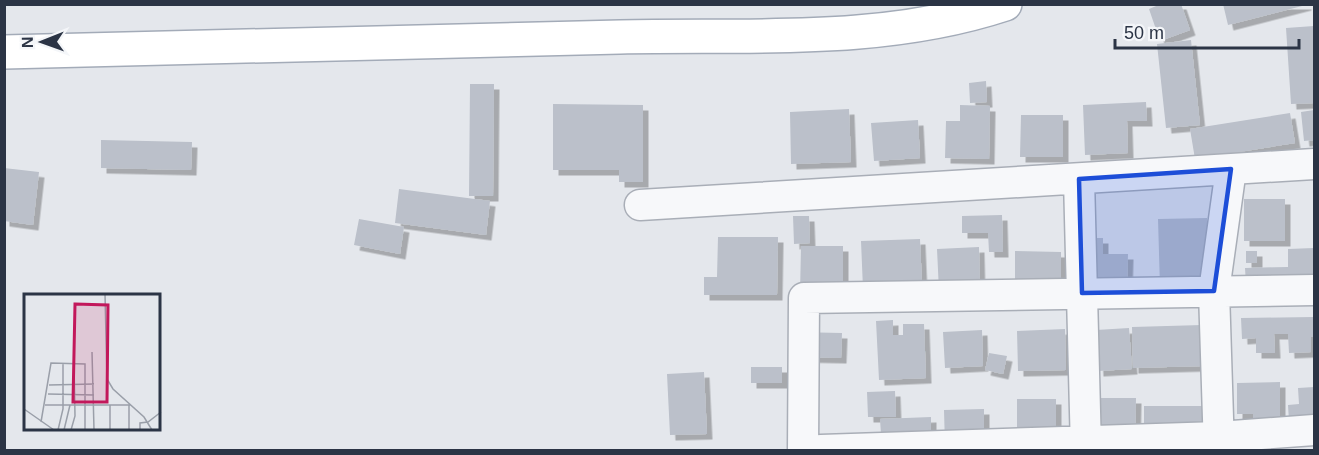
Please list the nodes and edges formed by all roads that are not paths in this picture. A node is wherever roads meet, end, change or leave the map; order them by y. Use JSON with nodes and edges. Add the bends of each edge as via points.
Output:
{"nodes":[{"id":1,"x":1005,"y":4,"type":"edge"},
{"id":2,"x":4,"y":52,"type":"edge"},
{"id":3,"x":1314,"y":164,"type":"edge"},
{"id":4,"x":1231,"y":169,"type":"junction"},
{"id":5,"x":1079,"y":179,"type":"junction"},
{"id":6,"x":640,"y":205,"type":"dead end"},
{"id":7,"x":1314,"y":290,"type":"edge"},
{"id":8,"x":1214,"y":291,"type":"junction"},
{"id":9,"x":1082,"y":293,"type":"junction"},
{"id":10,"x":1314,"y":430,"type":"edge"},
{"id":11,"x":1219,"y":444,"type":"edge"},
{"id":12,"x":1085,"y":446,"type":"edge"},
{"id":13,"x":803,"y":450,"type":"edge"},
{"id":14,"x":821,"y":450,"type":"edge"}],
"edges":[{"from":1,"to":2,"type":"main road","via":[[968,17],[829,34]]},
{"from":3,"to":4,"type":"street"},
{"from":4,"to":5,"type":"street"},
{"from":4,"to":8,"type":"street"},
{"from":5,"to":6,"type":"street"},
{"from":5,"to":9,"type":"street"},
{"from":7,"to":8,"type":"street"},
{"from":8,"to":9,"type":"street"},
{"from":8,"to":11,"type":"street"},
{"from":9,"to":12,"type":"street"},
{"from":9,"to":13,"type":"street","via":[[804,298]]},
{"from":10,"to":11,"type":"street"},
{"from":11,"to":12,"type":"street"},
{"from":12,"to":14,"type":"street"}]}
